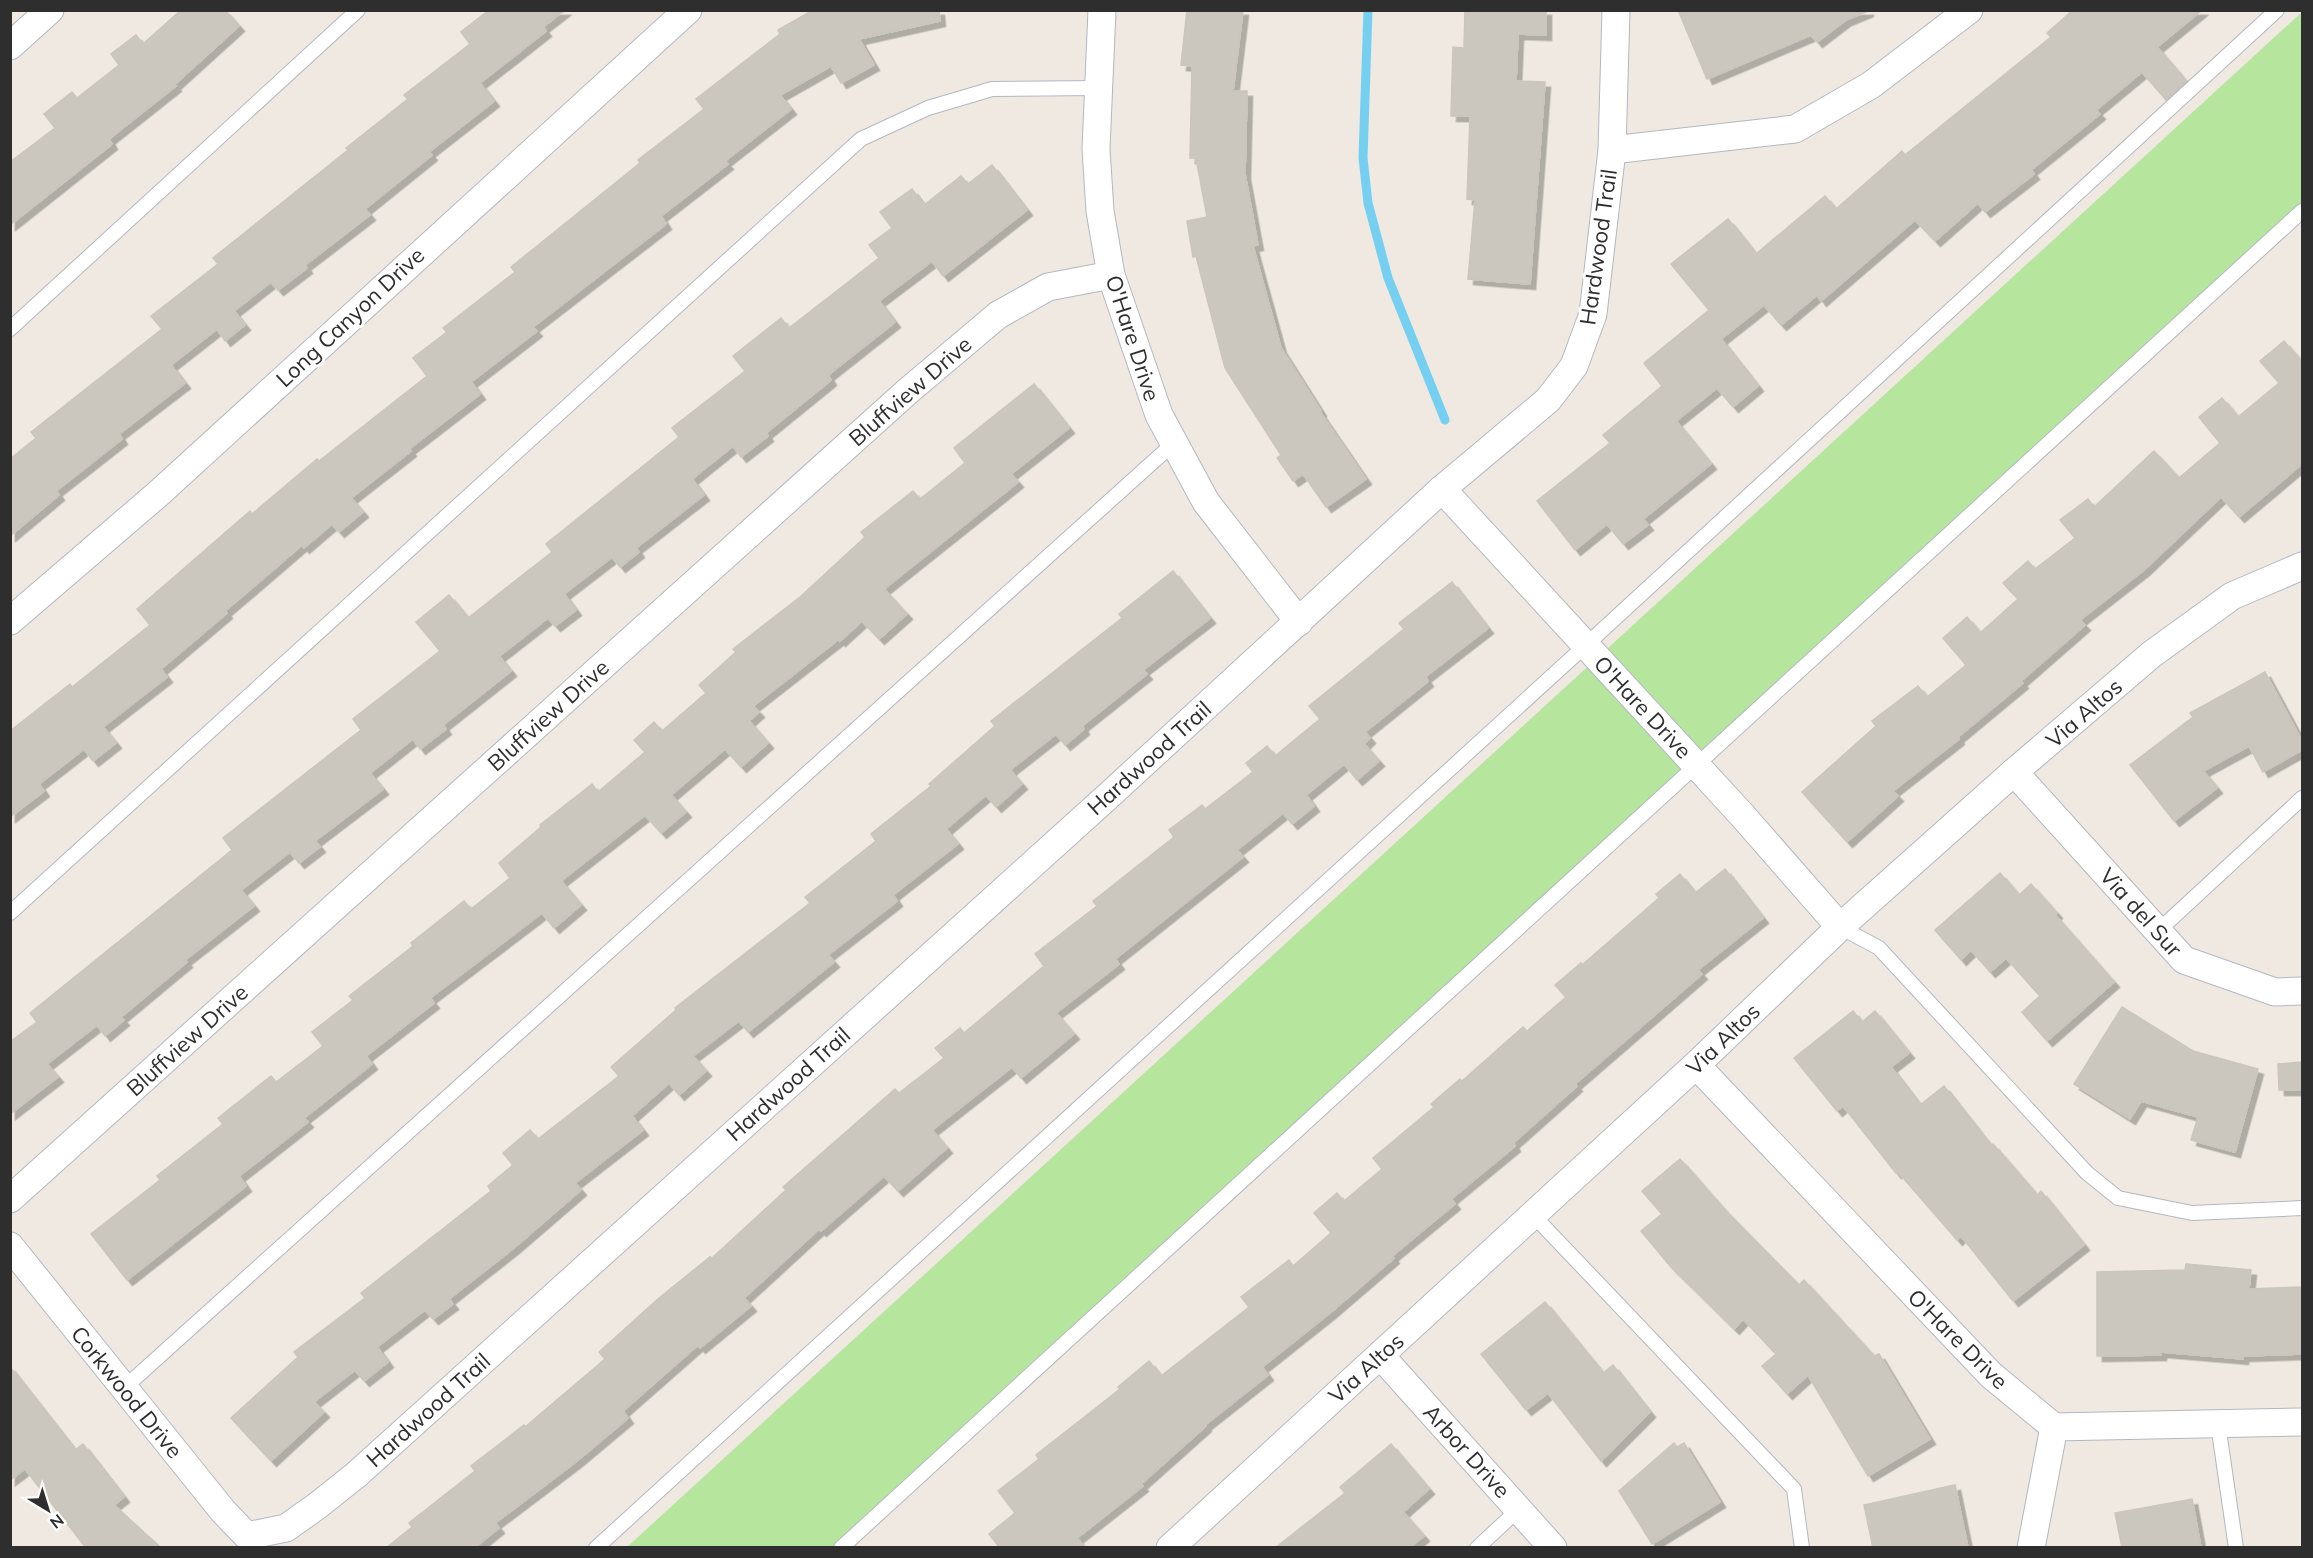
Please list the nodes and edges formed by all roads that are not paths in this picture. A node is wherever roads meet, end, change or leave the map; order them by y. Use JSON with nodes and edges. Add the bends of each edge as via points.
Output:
{"nodes":[{"id":1,"x":50,"y":10,"type":"edge"},
{"id":2,"x":358,"y":10,"type":"edge"},
{"id":3,"x":688,"y":10,"type":"edge"},
{"id":4,"x":1102,"y":10,"type":"edge"},
{"id":5,"x":1616,"y":10,"type":"edge"},
{"id":6,"x":1969,"y":10,"type":"edge"},
{"id":7,"x":2277,"y":10,"type":"edge"},
{"id":8,"x":10,"y":46,"type":"edge"},
{"id":9,"x":1099,"y":88,"type":"junction"},
{"id":10,"x":1612,"y":150,"type":"junction"},
{"id":11,"x":2302,"y":211,"type":"edge"},
{"id":12,"x":1111,"y":275,"type":"junction"},
{"id":13,"x":10,"y":329,"type":"edge"},
{"id":14,"x":1174,"y":442,"type":"junction"},
{"id":15,"x":1442,"y":489,"type":"junction"},
{"id":16,"x":2302,"y":566,"type":"edge"},
{"id":17,"x":10,"y":621,"type":"edge"},
{"id":18,"x":1299,"y":622,"type":"junction"},
{"id":19,"x":1586,"y":645,"type":"junction"},
{"id":20,"x":1697,"y":765,"type":"junction"},
{"id":21,"x":2014,"y":772,"type":"junction"},
{"id":22,"x":2302,"y":798,"type":"edge"},
{"id":23,"x":10,"y":913,"type":"edge"},
{"id":24,"x":1840,"y":927,"type":"junction"},
{"id":25,"x":2158,"y":931,"type":"junction"},
{"id":26,"x":2302,"y":992,"type":"edge"},
{"id":27,"x":1696,"y":1065,"type":"junction"},
{"id":28,"x":10,"y":1199,"type":"edge"},
{"id":29,"x":2302,"y":1208,"type":"edge"},
{"id":30,"x":1533,"y":1215,"type":"junction"},
{"id":31,"x":10,"y":1246,"type":"edge"},
{"id":32,"x":1380,"y":1355,"type":"junction"},
{"id":33,"x":124,"y":1388,"type":"junction"},
{"id":34,"x":2302,"y":1422,"type":"edge"},
{"id":35,"x":2218,"y":1424,"type":"junction"},
{"id":36,"x":2054,"y":1427,"type":"junction"},
{"id":37,"x":1519,"y":1509,"type":"junction"},
{"id":38,"x":247,"y":1536,"type":"joint"},
{"id":39,"x":596,"y":1548,"type":"edge"},
{"id":40,"x":841,"y":1548,"type":"edge"},
{"id":41,"x":1170,"y":1548,"type":"edge"},
{"id":42,"x":1477,"y":1548,"type":"edge"},
{"id":43,"x":1553,"y":1548,"type":"edge"},
{"id":44,"x":1802,"y":1548,"type":"edge"},
{"id":45,"x":2031,"y":1548,"type":"edge"},
{"id":46,"x":2236,"y":1548,"type":"edge"}],
"edges":[{"from":1,"to":8,"type":"street"},
{"from":2,"to":13,"type":"lane"},
{"from":3,"to":17,"type":"street","name":"Long Canyon Drive","via":[[159,493]]},
{"from":4,"to":9,"type":"street","name":"O'Hare Drive"},
{"from":5,"to":10,"type":"street"},
{"from":6,"to":10,"type":"street","name":"Hardwood Trail","via":[[1871,85],[1795,129]]},
{"from":7,"to":19,"type":"lane"},
{"from":9,"to":12,"type":"street","name":"O'Hare Drive","via":[[1096,149],[1100,212]]},
{"from":9,"to":23,"type":"lane","via":[[992,89],[928,108],[861,139]]},
{"from":10,"to":15,"type":"street","name":"Hardwood Trail","via":[[1593,314],[1574,366],[1548,400]]},
{"from":11,"to":20,"type":"lane"},
{"from":12,"to":14,"type":"street","name":"O'Hare Drive","via":[[1159,415]]},
{"from":12,"to":28,"type":"street","name":"Bluffview Drive","via":[[1047,287],[988,322]]},
{"from":14,"to":18,"type":"street","name":"O'Hare Drive","via":[[1206,502]]},
{"from":14,"to":33,"type":"lane"},
{"from":15,"to":18,"type":"street","name":"Hardwood Trail"},
{"from":15,"to":19,"type":"street","name":"O'Hare Drive"},
{"from":16,"to":21,"type":"street","name":"Via Altos","via":[[2232,596],[2152,654]]},
{"from":18,"to":38,"type":"street","name":"Hardwood Trail","via":[[356,1475],[286,1528]]},
{"from":19,"to":20,"type":"street","name":"O'Hare Drive"},
{"from":19,"to":39,"type":"lane"},
{"from":20,"to":24,"type":"street","name":"O'Hare Drive"},
{"from":20,"to":40,"type":"lane"},
{"from":21,"to":24,"type":"street","name":"Via Altos"},
{"from":21,"to":25,"type":"street","name":"Via del Sur"},
{"from":22,"to":25,"type":"lane"},
{"from":24,"to":27,"type":"street","name":"Via Altos"},
{"from":24,"to":29,"type":"lane","via":[[1879,948],[2087,1173],[2118,1198],[2192,1213]]},
{"from":25,"to":26,"type":"street","name":"Via del Sur","via":[[2184,960],[2275,992]]},
{"from":27,"to":30,"type":"street","name":"Via Altos"},
{"from":27,"to":36,"type":"street","name":"O'Hare Drive","via":[[1991,1376]]},
{"from":30,"to":32,"type":"street","name":"Via Altos"},
{"from":30,"to":44,"type":"lane","via":[[1794,1489]]},
{"from":31,"to":33,"type":"street","name":"Corkwood Drive"},
{"from":32,"to":37,"type":"street","name":"Arbor Drive"},
{"from":32,"to":41,"type":"street","name":"Via Altos"},
{"from":33,"to":38,"type":"street","name":"Corkwood Drive"},
{"from":34,"to":35,"type":"street"},
{"from":35,"to":36,"type":"street"},
{"from":35,"to":46,"type":"lane"},
{"from":36,"to":45,"type":"street"},
{"from":37,"to":42,"type":"lane"},
{"from":37,"to":43,"type":"street","name":"Arbor Drive"}]}
